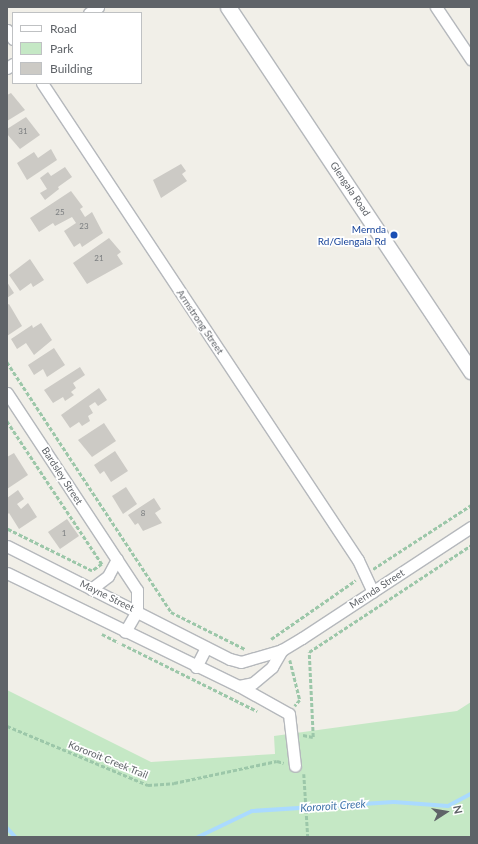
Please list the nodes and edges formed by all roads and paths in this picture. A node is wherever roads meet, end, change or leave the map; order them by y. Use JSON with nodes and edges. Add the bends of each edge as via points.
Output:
{"nodes":[{"id":1,"x":228,"y":7,"type":"edge"},
{"id":2,"x":436,"y":7,"type":"edge"},
{"id":3,"x":471,"y":59,"type":"edge"},
{"id":4,"x":43,"y":84,"type":"edge"},
{"id":5,"x":7,"y":362,"type":"edge"},
{"id":6,"x":471,"y":371,"type":"edge"},
{"id":7,"x":7,"y":393,"type":"edge"},
{"id":8,"x":7,"y":421,"type":"edge"},
{"id":9,"x":471,"y":527,"type":"edge"},
{"id":10,"x":7,"y":529,"type":"edge"},
{"id":11,"x":7,"y":546,"type":"edge"},
{"id":12,"x":117,"y":559,"type":"junction"},
{"id":13,"x":7,"y":573,"type":"edge"},
{"id":14,"x":91,"y":589,"type":"junction"},
{"id":15,"x":377,"y":589,"type":"junction"},
{"id":16,"x":137,"y":611,"type":"junction"},
{"id":17,"x":125,"y":632,"type":"junction"},
{"id":18,"x":265,"y":642,"type":"dead end"},
{"id":19,"x":206,"y":647,"type":"junction"},
{"id":20,"x":282,"y":650,"type":"junction"},
{"id":21,"x":250,"y":652,"type":"dead end"},
{"id":22,"x":196,"y":667,"type":"junction"},
{"id":23,"x":239,"y":686,"type":"junction"},
{"id":24,"x":289,"y":714,"type":"junction"},
{"id":25,"x":7,"y":726,"type":"edge"},
{"id":26,"x":277,"y":760,"type":"dead end"},
{"id":27,"x":295,"y":766,"type":"dead end"},
{"id":28,"x":305,"y":787,"type":"dead end"},
{"id":29,"x":308,"y":837,"type":"edge"}],
"edges":[{"from":1,"to":6,"type":"street","name":"Glengala Road"},
{"from":2,"to":3,"type":"street"},
{"from":4,"to":15,"type":"street","name":"Armstrong Street"},
{"from":5,"to":21,"type":"path","via":[[171,612]]},
{"from":7,"to":12,"type":"street","name":"Bardsley Street"},
{"from":8,"to":10,"type":"path","via":[[102,564],[92,571]]},
{"from":9,"to":15,"type":"street","name":"Mernda Street"},
{"from":11,"to":14,"type":"street","name":"Mayne Street"},
{"from":12,"to":14,"type":"street","via":[[108,576]]},
{"from":12,"to":16,"type":"street","name":"Bardsley Street","via":[[137,590]]},
{"from":13,"to":17,"type":"street"},
{"from":14,"to":16,"type":"street","name":"Mayne Street"},
{"from":15,"to":20,"type":"street","name":"Mernda Street"},
{"from":16,"to":17,"type":"street","name":"Bardsley Street"},
{"from":16,"to":19,"type":"street","name":"Mayne Street"},
{"from":17,"to":22,"type":"street"},
{"from":18,"to":20,"type":"path","via":[[271,639]]},
{"from":19,"to":20,"type":"street","name":"Mayne Street","via":[[241,662]]},
{"from":19,"to":22,"type":"street"},
{"from":20,"to":23,"type":"street","via":[[272,667],[253,682]]},
{"from":20,"to":24,"type":"path","via":[[293,664],[300,700]]},
{"from":22,"to":23,"type":"street"},
{"from":23,"to":24,"type":"street"},
{"from":24,"to":27,"type":"street"},
{"from":25,"to":26,"type":"path","name":"Kororoit Creek Trail","via":[[148,785],[174,783]]},
{"from":28,"to":29,"type":"path"}]}
